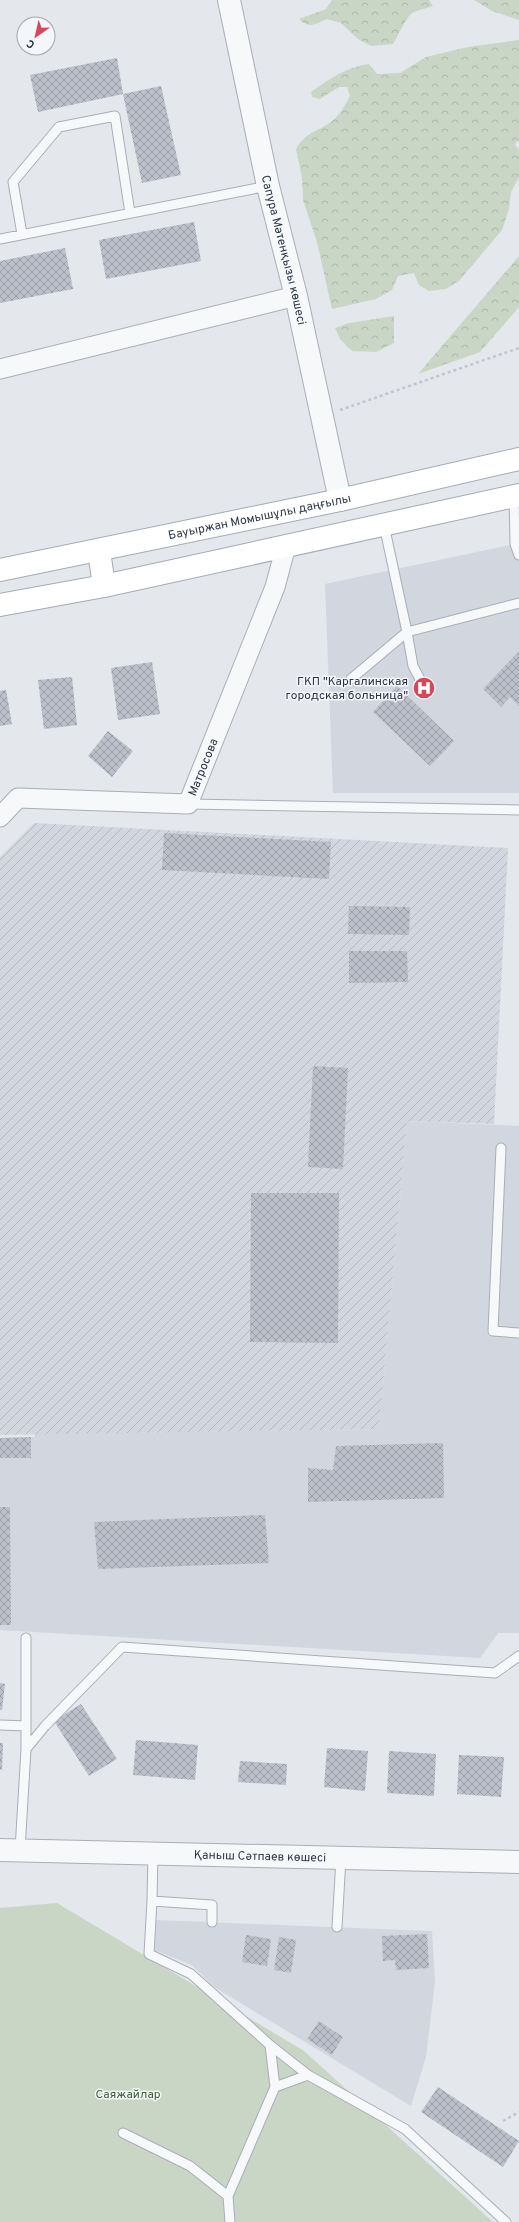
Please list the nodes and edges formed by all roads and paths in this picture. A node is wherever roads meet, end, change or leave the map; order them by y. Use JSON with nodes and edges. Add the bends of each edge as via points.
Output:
{"nodes":[{"id":1,"x":229,"y":0,"type":"edge"},
{"id":2,"x":268,"y":186,"type":"junction"},
{"id":3,"x":130,"y":213,"type":"junction"},
{"id":4,"x":22,"y":234,"type":"junction"},
{"id":5,"x":0,"y":239,"type":"edge"},
{"id":6,"x":296,"y":296,"type":"junction"},
{"id":7,"x":519,"y":348,"type":"edge"},
{"id":8,"x":0,"y":369,"type":"edge"},
{"id":9,"x":322,"y":416,"type":"junction"},
{"id":10,"x":519,"y":459,"type":"edge"},
{"id":11,"x":517,"y":495,"type":"edge"},
{"id":12,"x":340,"y":500,"type":"junction"},
{"id":13,"x":384,"y":525,"type":"junction"},
{"id":14,"x":347,"y":533,"type":"junction"},
{"id":15,"x":286,"y":546,"type":"junction"},
{"id":16,"x":99,"y":550,"type":"junction"},
{"id":17,"x":519,"y":555,"type":"edge"},
{"id":18,"x":0,"y":570,"type":"edge"},
{"id":19,"x":104,"y":586,"type":"junction"},
{"id":20,"x":519,"y":603,"type":"edge"},
{"id":21,"x":0,"y":605,"type":"edge"},
{"id":22,"x":407,"y":632,"type":"junction"},
{"id":23,"x":351,"y":679,"type":"dead end"},
{"id":24,"x":422,"y":683,"type":"dead end"},
{"id":25,"x":188,"y":804,"type":"junction"},
{"id":26,"x":519,"y":810,"type":"edge"},
{"id":27,"x":0,"y":817,"type":"edge"},
{"id":28,"x":501,"y":1148,"type":"dead end"},
{"id":29,"x":519,"y":1333,"type":"edge"},
{"id":30,"x":26,"y":1638,"type":"dead end"},
{"id":31,"x":519,"y":1656,"type":"edge"},
{"id":32,"x":0,"y":1725,"type":"edge"},
{"id":33,"x":26,"y":1726,"type":"junction"},
{"id":34,"x":26,"y":1749,"type":"junction"},
{"id":35,"x":10,"y":1850,"type":"edge"},
{"id":36,"x":153,"y":1854,"type":"junction"},
{"id":37,"x":341,"y":1858,"type":"junction"},
{"id":38,"x":519,"y":1862,"type":"edge"},
{"id":39,"x":152,"y":1901,"type":"junction"},
{"id":40,"x":212,"y":1922,"type":"dead end"},
{"id":41,"x":337,"y":1927,"type":"dead end"},
{"id":42,"x":270,"y":2045,"type":"junction"},
{"id":43,"x":308,"y":2075,"type":"junction"},
{"id":44,"x":275,"y":2087,"type":"junction"},
{"id":45,"x":519,"y":2112,"type":"edge"},
{"id":46,"x":503,"y":2121,"type":"dead end"},
{"id":47,"x":123,"y":2133,"type":"dead end"},
{"id":48,"x":228,"y":2196,"type":"junction"},
{"id":49,"x":230,"y":2222,"type":"edge"},
{"id":50,"x":506,"y":2222,"type":"edge"}],
"edges":[{"from":1,"to":2,"type":"street","name":"Сапура Мәтенқызы көшесі"},
{"from":2,"to":3,"type":"lane"},
{"from":2,"to":6,"type":"street","name":"Сапура Мәтенқызы көшесі"},
{"from":3,"to":4,"type":"lane"},
{"from":3,"to":4,"type":"lane","via":[[115,116],[59,127],[13,182]]},
{"from":4,"to":5,"type":"lane"},
{"from":6,"to":8,"type":"street"},
{"from":6,"to":9,"type":"street","name":"Сапура Мәтенқызы көшесі"},
{"from":7,"to":9,"type":"path"},
{"from":9,"to":12,"type":"street","name":"Сапура Мәтенқызы көшесі"},
{"from":10,"to":12,"type":"main road","name":"Бауыржан Момышұлы даңғылы"},
{"from":11,"to":13,"type":"main road"},
{"from":11,"to":17,"type":"lane","via":[[515,544]]},
{"from":12,"to":14,"type":"main road"},
{"from":12,"to":16,"type":"main road","name":"Бауыржан Момышұлы даңғылы"},
{"from":13,"to":14,"type":"main road"},
{"from":13,"to":22,"type":"lane"},
{"from":14,"to":15,"type":"main road"},
{"from":15,"to":19,"type":"main road"},
{"from":15,"to":25,"type":"street","name":"Матросова","via":[[275,587]]},
{"from":16,"to":18,"type":"main road","name":"Бауыржан Момышұлы даңғылы"},
{"from":16,"to":19,"type":"main road"},
{"from":19,"to":21,"type":"main road"},
{"from":20,"to":22,"type":"lane"},
{"from":22,"to":23,"type":"lane"},
{"from":22,"to":24,"type":"lane","via":[[412,666]]},
{"from":25,"to":26,"type":"lane"},
{"from":25,"to":27,"type":"street","name":"Матросова","via":[[18,798]]},
{"from":28,"to":29,"type":"lane","via":[[493,1331]]},
{"from":30,"to":33,"type":"lane"},
{"from":31,"to":34,"type":"lane","via":[[495,1673],[122,1647]]},
{"from":32,"to":33,"type":"lane"},
{"from":33,"to":34,"type":"lane"},
{"from":34,"to":35,"type":"lane"},
{"from":35,"to":36,"type":"street","name":"Қаныш Сәтпаев көшесі"},
{"from":36,"to":37,"type":"street","name":"Қаныш Сәтпаев көшесі"},
{"from":36,"to":39,"type":"lane"},
{"from":37,"to":38,"type":"street","name":"Қаныш Сәтпаев көшесі"},
{"from":37,"to":41,"type":"lane"},
{"from":39,"to":40,"type":"lane","via":[[212,1905]]},
{"from":39,"to":42,"type":"lane","via":[[149,1954],[191,1974]]},
{"from":42,"to":43,"type":"lane"},
{"from":42,"to":44,"type":"lane"},
{"from":43,"to":44,"type":"lane"},
{"from":43,"to":50,"type":"lane","via":[[405,2129]]},
{"from":44,"to":48,"type":"lane"},
{"from":45,"to":46,"type":"path"},
{"from":47,"to":48,"type":"lane","via":[[190,2166]]},
{"from":48,"to":49,"type":"lane"}]}
